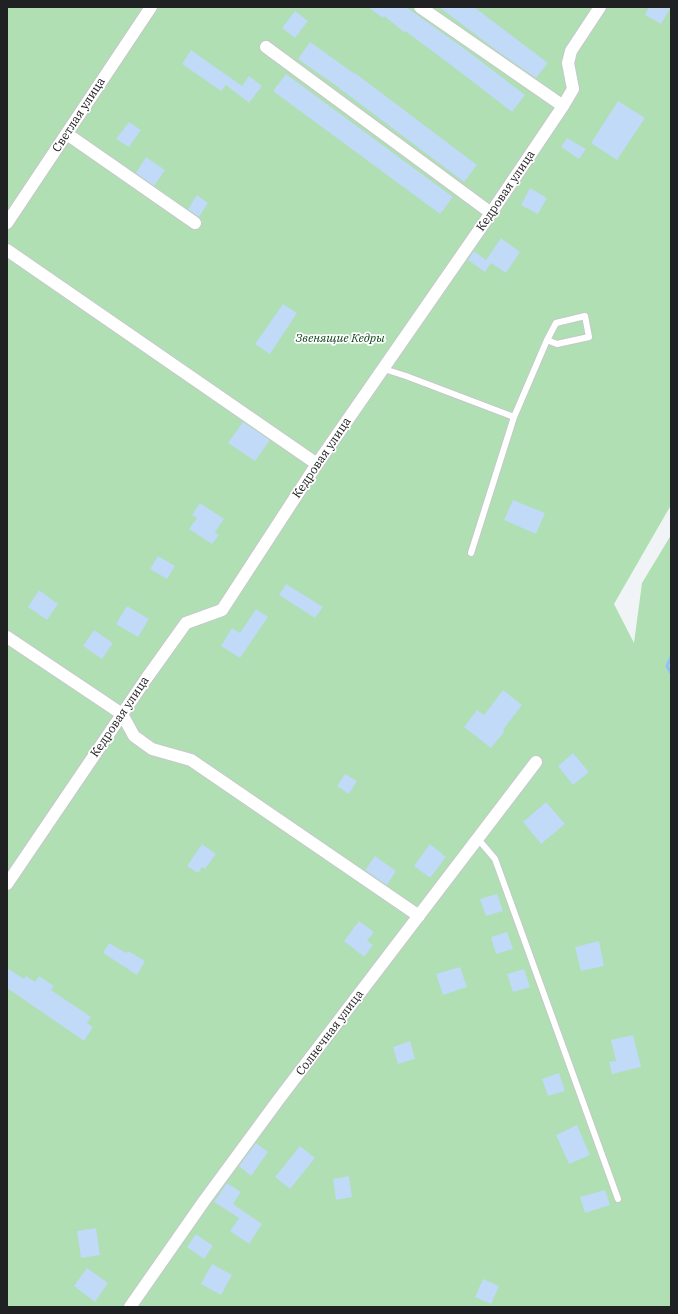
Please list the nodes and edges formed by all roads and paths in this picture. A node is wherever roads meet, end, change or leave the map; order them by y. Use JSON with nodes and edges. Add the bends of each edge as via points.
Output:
{"nodes":[{"id":1,"x":151,"y":7,"type":"edge"},
{"id":2,"x":420,"y":7,"type":"edge"},
{"id":3,"x":600,"y":7,"type":"edge"},
{"id":4,"x":266,"y":48,"type":"dead end"},
{"id":5,"x":563,"y":106,"type":"junction"},
{"id":6,"x":67,"y":134,"type":"junction"},
{"id":7,"x":492,"y":213,"type":"junction"},
{"id":8,"x":7,"y":223,"type":"edge"},
{"id":9,"x":195,"y":223,"type":"dead end"},
{"id":10,"x":7,"y":250,"type":"edge"},
{"id":11,"x":547,"y":340,"type":"junction"},
{"id":12,"x":384,"y":369,"type":"junction"},
{"id":13,"x":514,"y":417,"type":"junction"},
{"id":14,"x":317,"y":464,"type":"junction"},
{"id":15,"x":471,"y":553,"type":"dead end"},
{"id":16,"x":7,"y":637,"type":"edge"},
{"id":17,"x":122,"y":714,"type":"junction"},
{"id":18,"x":536,"y":762,"type":"dead end"},
{"id":19,"x":478,"y":839,"type":"junction"},
{"id":20,"x":7,"y":884,"type":"edge"},
{"id":21,"x":419,"y":916,"type":"junction"},
{"id":22,"x":618,"y":1199,"type":"dead end"},
{"id":23,"x":130,"y":1307,"type":"edge"}],
"edges":[{"from":1,"to":6,"type":"street","name":"Светлая улица"},
{"from":2,"to":5,"type":"street"},
{"from":3,"to":5,"type":"street","name":"Кедровая улица","via":[[571,51],[568,63],[572,89]]},
{"from":4,"to":7,"type":"street"},
{"from":5,"to":7,"type":"street","name":"Кедровая улица"},
{"from":6,"to":8,"type":"street","name":"Светлая улица"},
{"from":6,"to":9,"type":"street"},
{"from":7,"to":12,"type":"street","name":"Кедровая улица"},
{"from":10,"to":14,"type":"street"},
{"from":11,"to":11,"type":"lane","via":[[556,323],[585,316],[589,337],[557,344]]},
{"from":11,"to":13,"type":"lane"},
{"from":12,"to":13,"type":"lane"},
{"from":12,"to":14,"type":"street","name":"Кедровая улица"},
{"from":13,"to":15,"type":"lane"},
{"from":14,"to":17,"type":"street","name":"Кедровая улица","via":[[222,610],[186,624]]},
{"from":16,"to":17,"type":"street"},
{"from":17,"to":20,"type":"street","name":"Кедровая улица"},
{"from":17,"to":21,"type":"street","via":[[134,736],[152,749],[190,760]]},
{"from":18,"to":19,"type":"street","name":"Солнечная улица"},
{"from":19,"to":21,"type":"street","name":"Солнечная улица"},
{"from":19,"to":22,"type":"lane","via":[[495,859]]},
{"from":21,"to":23,"type":"street","name":"Солнечная улица","via":[[204,1201]]}]}
